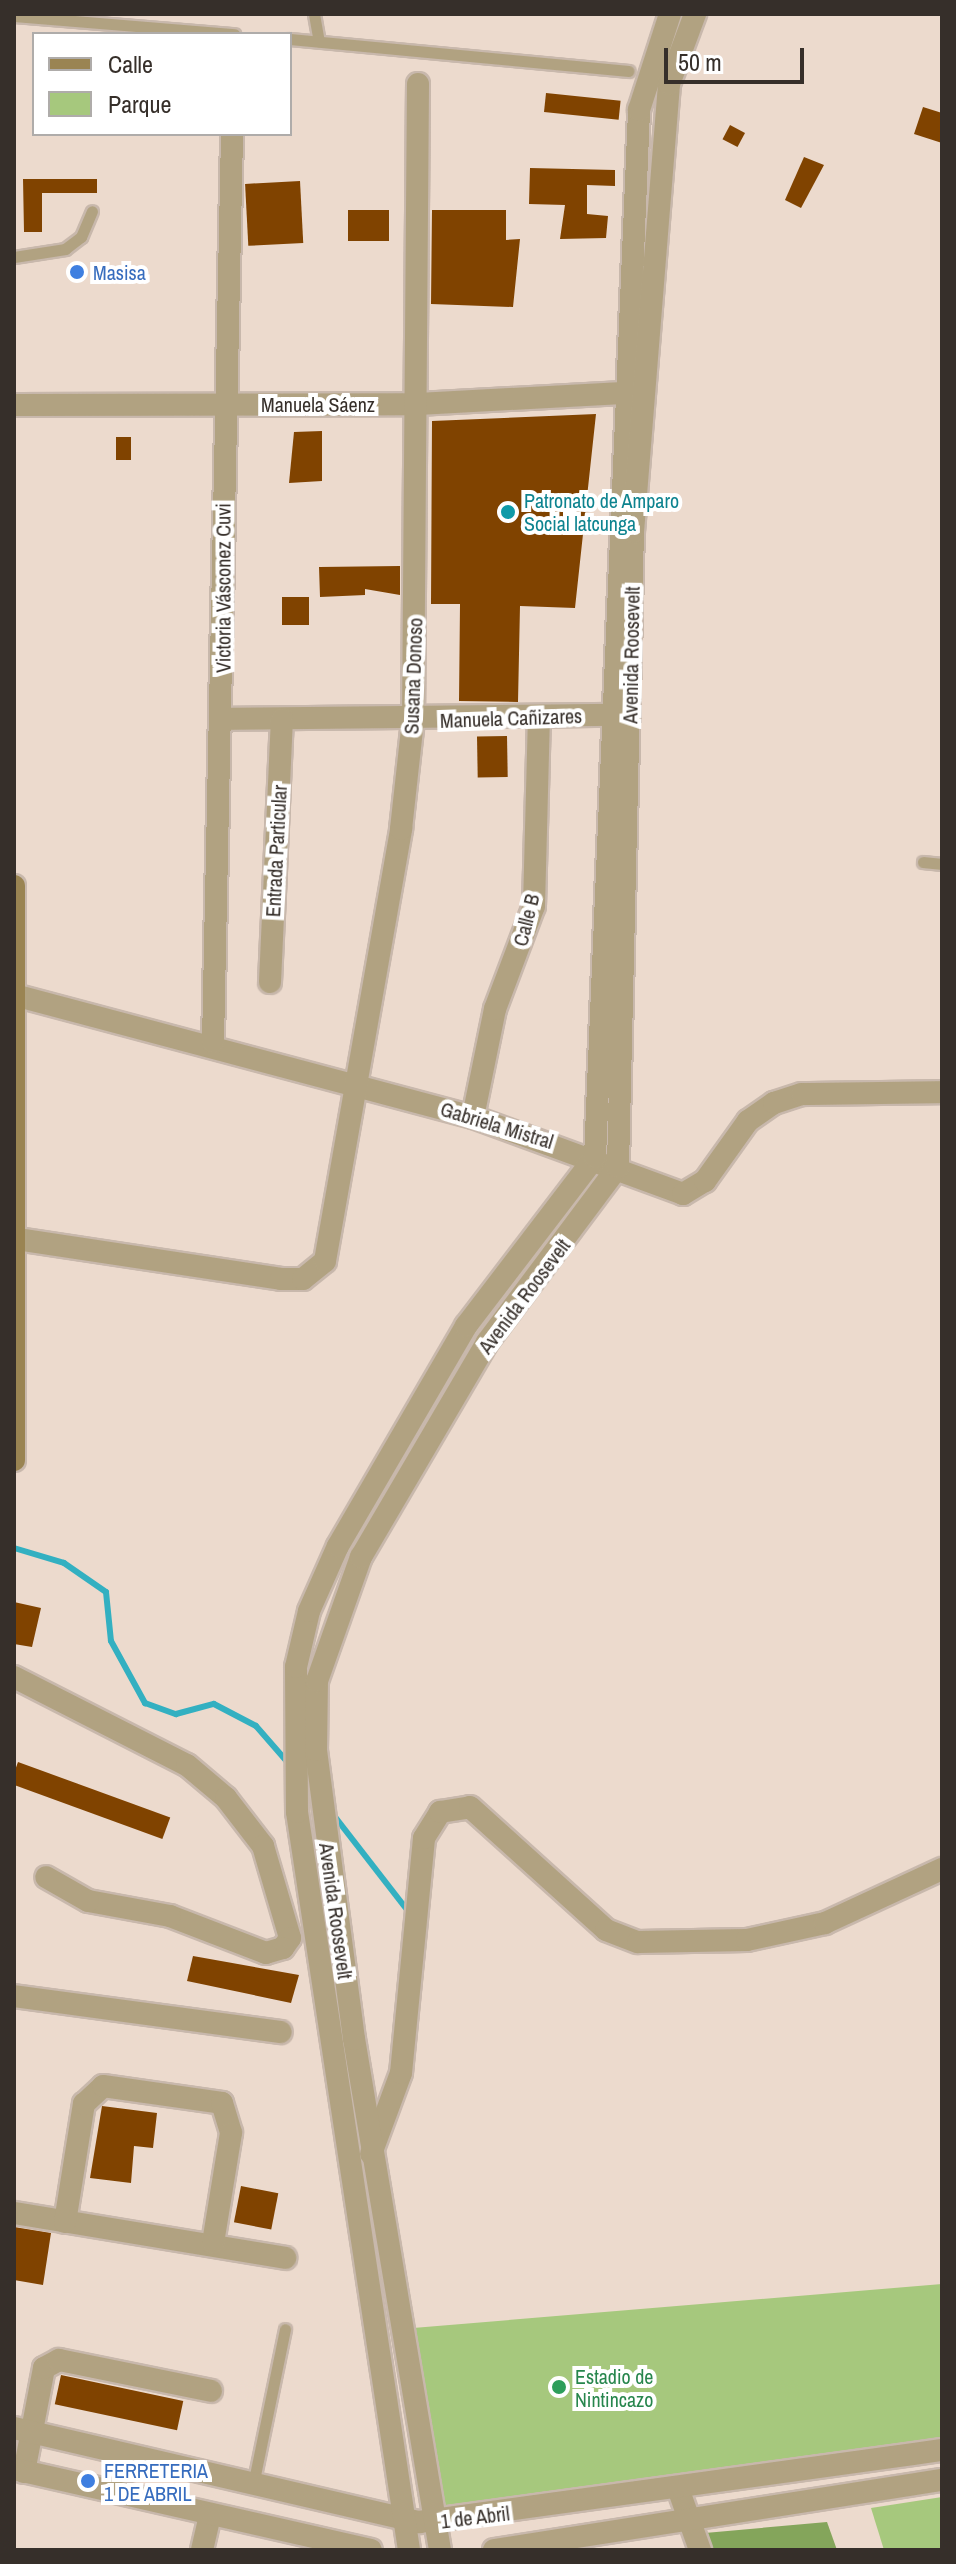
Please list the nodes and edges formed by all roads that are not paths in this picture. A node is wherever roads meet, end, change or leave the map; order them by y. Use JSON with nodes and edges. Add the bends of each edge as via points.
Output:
{"nodes":[{"id":1,"x":314,"y":14,"type":"edge"},
{"id":2,"x":670,"y":14,"type":"edge"},
{"id":3,"x":695,"y":14,"type":"edge"},
{"id":4,"x":47,"y":15,"type":"edge"},
{"id":5,"x":14,"y":16,"type":"edge"},
{"id":6,"x":214,"y":32,"type":"edge"},
{"id":7,"x":292,"y":39,"type":"edge"},
{"id":8,"x":319,"y":42,"type":"junction"},
{"id":9,"x":628,"y":71,"type":"dead end"},
{"id":10,"x":418,"y":84,"type":"dead end"},
{"id":11,"x":232,"y":136,"type":"edge"},
{"id":12,"x":92,"y":211,"type":"dead end"},
{"id":13,"x":14,"y":257,"type":"edge"},
{"id":14,"x":623,"y":393,"type":"junction"},
{"id":15,"x":223,"y":404,"type":"junction"},
{"id":16,"x":418,"y":404,"type":"junction"},
{"id":17,"x":14,"y":405,"type":"edge"},
{"id":18,"x":608,"y":715,"type":"junction"},
{"id":19,"x":539,"y":717,"type":"junction"},
{"id":20,"x":222,"y":719,"type":"junction"},
{"id":21,"x":282,"y":719,"type":"junction"},
{"id":22,"x":413,"y":721,"type":"junction"},
{"id":23,"x":923,"y":862,"type":"dead end"},
{"id":24,"x":942,"y":864,"type":"edge"},
{"id":25,"x":14,"y":886,"type":"edge"},
{"id":26,"x":270,"y":982,"type":"dead end"},
{"id":27,"x":14,"y":995,"type":"edge"},
{"id":28,"x":213,"y":1042,"type":"junction"},
{"id":29,"x":359,"y":1084,"type":"junction"},
{"id":30,"x":942,"y":1092,"type":"edge"},
{"id":31,"x":473,"y":1117,"type":"junction"},
{"id":32,"x":595,"y":1157,"type":"junction"},
{"id":33,"x":618,"y":1167,"type":"junction"},
{"id":34,"x":17,"y":1239,"type":"junction"},
{"id":35,"x":14,"y":1460,"type":"edge"},
{"id":36,"x":14,"y":1677,"type":"edge"},
{"id":37,"x":942,"y":1869,"type":"edge"},
{"id":38,"x":46,"y":1877,"type":"dead end"},
{"id":39,"x":14,"y":1996,"type":"edge"},
{"id":40,"x":281,"y":2032,"type":"dead end"},
{"id":41,"x":365,"y":2116,"type":"junction"},
{"id":42,"x":341,"y":2120,"type":"junction"},
{"id":43,"x":371,"y":2154,"type":"junction"},
{"id":44,"x":14,"y":2213,"type":"edge"},
{"id":45,"x":65,"y":2222,"type":"junction"},
{"id":46,"x":213,"y":2243,"type":"junction"},
{"id":47,"x":285,"y":2258,"type":"dead end"},
{"id":48,"x":285,"y":2329,"type":"dead end"},
{"id":49,"x":211,"y":2391,"type":"dead end"},
{"id":50,"x":24,"y":2430,"type":"edge"},
{"id":51,"x":942,"y":2450,"type":"edge"},
{"id":52,"x":19,"y":2471,"type":"edge"},
{"id":53,"x":942,"y":2480,"type":"edge"},
{"id":54,"x":252,"y":2486,"type":"junction"},
{"id":55,"x":679,"y":2491,"type":"junction"},
{"id":56,"x":210,"y":2514,"type":"junction"},
{"id":57,"x":689,"y":2519,"type":"junction"},
{"id":58,"x":402,"y":2520,"type":"junction"},
{"id":59,"x":433,"y":2522,"type":"junction"},
{"id":60,"x":202,"y":2550,"type":"edge"},
{"id":61,"x":371,"y":2550,"type":"edge"},
{"id":62,"x":409,"y":2550,"type":"edge"},
{"id":63,"x":440,"y":2550,"type":"edge"},
{"id":64,"x":494,"y":2550,"type":"edge"},
{"id":65,"x":700,"y":2550,"type":"edge"}],
"edges":[{"from":1,"to":8,"type":"lane"},
{"from":2,"to":14,"type":"street","name":"Avenida Roosevelt","via":[[639,110]]},
{"from":3,"to":33,"type":"street","name":"Avenida Roosevelt","via":[[669,84],[633,532]]},
{"from":4,"to":5,"type":"lane"},
{"from":4,"to":6,"type":"lane"},
{"from":7,"to":8,"type":"lane"},
{"from":8,"to":9,"type":"lane"},
{"from":10,"to":16,"type":"street","name":"Susana Donoso"},
{"from":11,"to":15,"type":"street","name":"Victoria Vásconez Cuvi"},
{"from":12,"to":13,"type":"lane","via":[[81,237],[65,249]]},
{"from":14,"to":16,"type":"street","name":"Manuela Sáenz"},
{"from":14,"to":18,"type":"street","name":"Avenida Roosevelt"},
{"from":15,"to":16,"type":"street","name":"Manuela Sáenz"},
{"from":15,"to":17,"type":"street","name":"Manuela Sáenz"},
{"from":15,"to":20,"type":"street","name":"Victoria Vásconez Cuvi"},
{"from":16,"to":22,"type":"street","name":"Susana Donoso"},
{"from":18,"to":19,"type":"street","name":"Manuela Cañizares"},
{"from":18,"to":32,"type":"street","name":"Avenida Roosevelt"},
{"from":19,"to":22,"type":"street","name":"Manuela Cañizares"},
{"from":19,"to":31,"type":"street","name":"Calle B","via":[[534,906],[495,1009]]},
{"from":20,"to":21,"type":"street","name":"Manuela Cañizares"},
{"from":20,"to":28,"type":"street","name":"Victoria Vásconez Cuvi"},
{"from":21,"to":22,"type":"street","name":"Manuela Cañizares"},
{"from":21,"to":26,"type":"street","name":"Entrada Particular"},
{"from":22,"to":29,"type":"street","name":"Susana Donoso"},
{"from":23,"to":24,"type":"lane"},
{"from":25,"to":27,"type":"main road"},
{"from":27,"to":28,"type":"street","name":"Gabriela Mistral"},
{"from":27,"to":34,"type":"main road"},
{"from":28,"to":29,"type":"street","name":"Gabriela Mistral"},
{"from":29,"to":31,"type":"street","name":"Gabriela Mistral"},
{"from":29,"to":34,"type":"street","name":"Susana Donoso","via":[[325,1261],[303,1279]]},
{"from":30,"to":33,"type":"street","name":"Gabriela Mistral","via":[[802,1094],[774,1103],[748,1121],[705,1181],[683,1194],[648,1187]]},
{"from":31,"to":32,"type":"street","name":"Gabriela Mistral"},
{"from":32,"to":33,"type":"street","name":"Gabriela Mistral"},
{"from":32,"to":42,"type":"street","name":"Avenida Roosevelt","via":[[466,1326],[338,1546],[309,1611],[292,1727],[297,1812]]},
{"from":33,"to":41,"type":"street","name":"Avenida Roosevelt","via":[[487,1342],[361,1557],[317,1681],[316,1750],[324,1826]]},
{"from":34,"to":35,"type":"main road"},
{"from":36,"to":38,"type":"street","via":[[187,1765],[226,1798],[269,1860],[290,1938],[283,1948],[266,1953],[170,1916],[88,1901]]},
{"from":37,"to":43,"type":"street","via":[[825,1923],[747,1940],[638,1942],[606,1930],[470,1807],[440,1812],[424,1838],[401,2073]]},
{"from":39,"to":40,"type":"street"},
{"from":41,"to":42,"type":"street"},
{"from":41,"to":43,"type":"street","name":"Avenida Roosevelt"},
{"from":42,"to":58,"type":"street","name":"Avenida Roosevelt"},
{"from":43,"to":59,"type":"street","name":"Avenida Roosevelt"},
{"from":44,"to":45,"type":"street"},
{"from":45,"to":46,"type":"street"},
{"from":45,"to":46,"type":"street","via":[[84,2104],[103,2086],[222,2103],[231,2133]]},
{"from":46,"to":47,"type":"street"},
{"from":48,"to":54,"type":"lane"},
{"from":49,"to":50,"type":"street","via":[[59,2360],[44,2368]]},
{"from":50,"to":52,"type":"street"},
{"from":50,"to":54,"type":"street","name":"1 de Abril"},
{"from":51,"to":55,"type":"street","name":"1 de Abril"},
{"from":52,"to":56,"type":"street"},
{"from":53,"to":57,"type":"street","name":"1 de Abril"},
{"from":54,"to":58,"type":"street","name":"1 de Abril"},
{"from":55,"to":57,"type":"street"},
{"from":55,"to":59,"type":"street","name":"1 de Abril"},
{"from":56,"to":60,"type":"street"},
{"from":56,"to":61,"type":"street"},
{"from":57,"to":64,"type":"street","name":"1 de Abril"},
{"from":57,"to":65,"type":"street"},
{"from":58,"to":59,"type":"street","name":"1 de Abril"},
{"from":58,"to":62,"type":"street","name":"Avenida Roosevelt"},
{"from":59,"to":63,"type":"street","name":"Avenida Roosevelt"}]}
